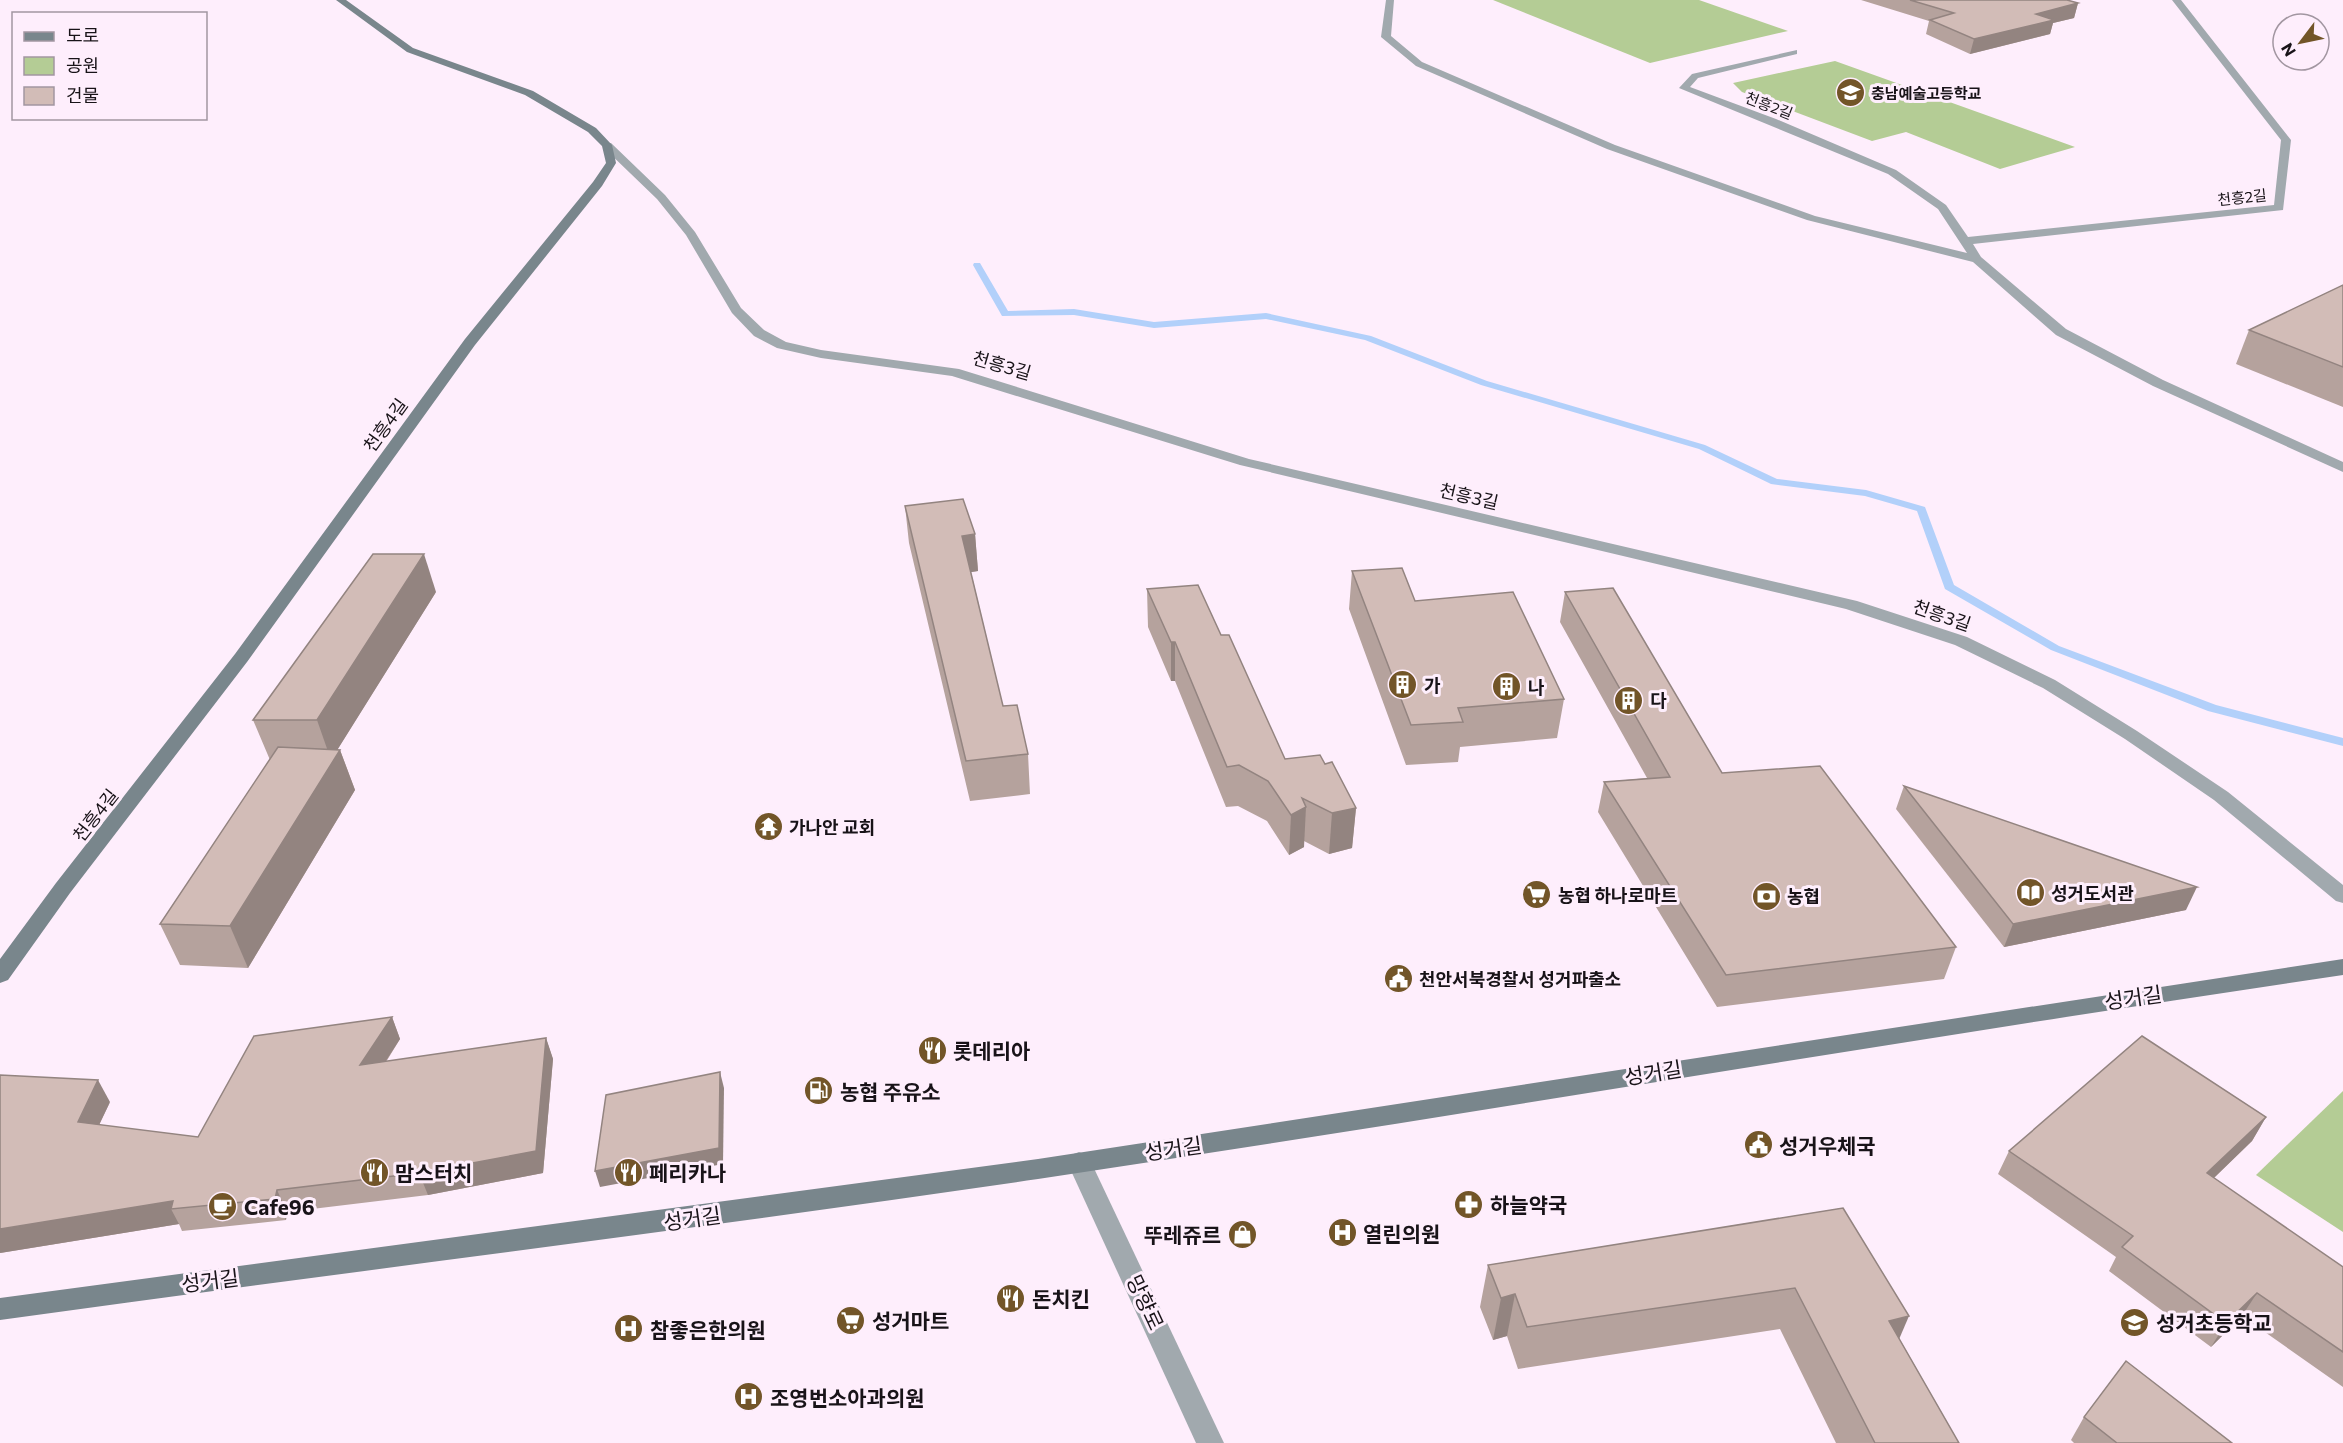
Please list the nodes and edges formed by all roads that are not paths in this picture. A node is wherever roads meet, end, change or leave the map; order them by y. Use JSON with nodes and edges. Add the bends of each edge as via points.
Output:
{"nodes":[{"id":1,"x":340,"y":0,"type":"edge"},
{"id":2,"x":1390,"y":0,"type":"edge"},
{"id":3,"x":2176,"y":0,"type":"edge"},
{"id":4,"x":1794,"y":52,"type":"dead end"},
{"id":5,"x":607,"y":145,"type":"junction"},
{"id":6,"x":1963,"y":241,"type":"junction"},
{"id":7,"x":1977,"y":259,"type":"junction"},
{"id":8,"x":2343,"y":468,"type":"edge"},
{"id":9,"x":2343,"y":896,"type":"edge"},
{"id":10,"x":2343,"y":967,"type":"edge"},
{"id":11,"x":0,"y":975,"type":"edge"},
{"id":12,"x":1079,"y":1162,"type":"junction"},
{"id":13,"x":0,"y":1309,"type":"edge"},
{"id":14,"x":1210,"y":1443,"type":"edge"}],
"edges":[{"from":1,"to":5,"type":"street","via":[[410,50],[529,93],[592,130]]},
{"from":2,"to":7,"type":"street","via":[[1386,38],[1419,64],[1611,147],[1727,190],[1811,218]]},
{"from":3,"to":6,"type":"street","name":"천흥2길","via":[[2286,140],[2279,208]]},
{"from":4,"to":6,"type":"street","name":"천흥2길","via":[[1695,76],[1684,88],[1892,172],[1942,207]]},
{"from":5,"to":9,"type":"street","name":"천흥3길","via":[[661,197],[691,234],[736,310],[759,333],[782,345],[954,372],[1245,462],[1851,605],[1961,641],[2049,684],[2131,735],[2221,796]]},
{"from":5,"to":11,"type":"street","name":"천흥4길","via":[[611,164],[598,184],[470,342],[242,658]]},
{"from":6,"to":7,"type":"street","name":"천흥2길"},
{"from":7,"to":8,"type":"street","name":"천흥2길","via":[[2061,332],[2158,383]]},
{"from":10,"to":12,"type":"street","name":"성거길"},
{"from":12,"to":13,"type":"street","name":"성거길","via":[[618,1228]]},
{"from":12,"to":14,"type":"street","name":"망향로"}]}
